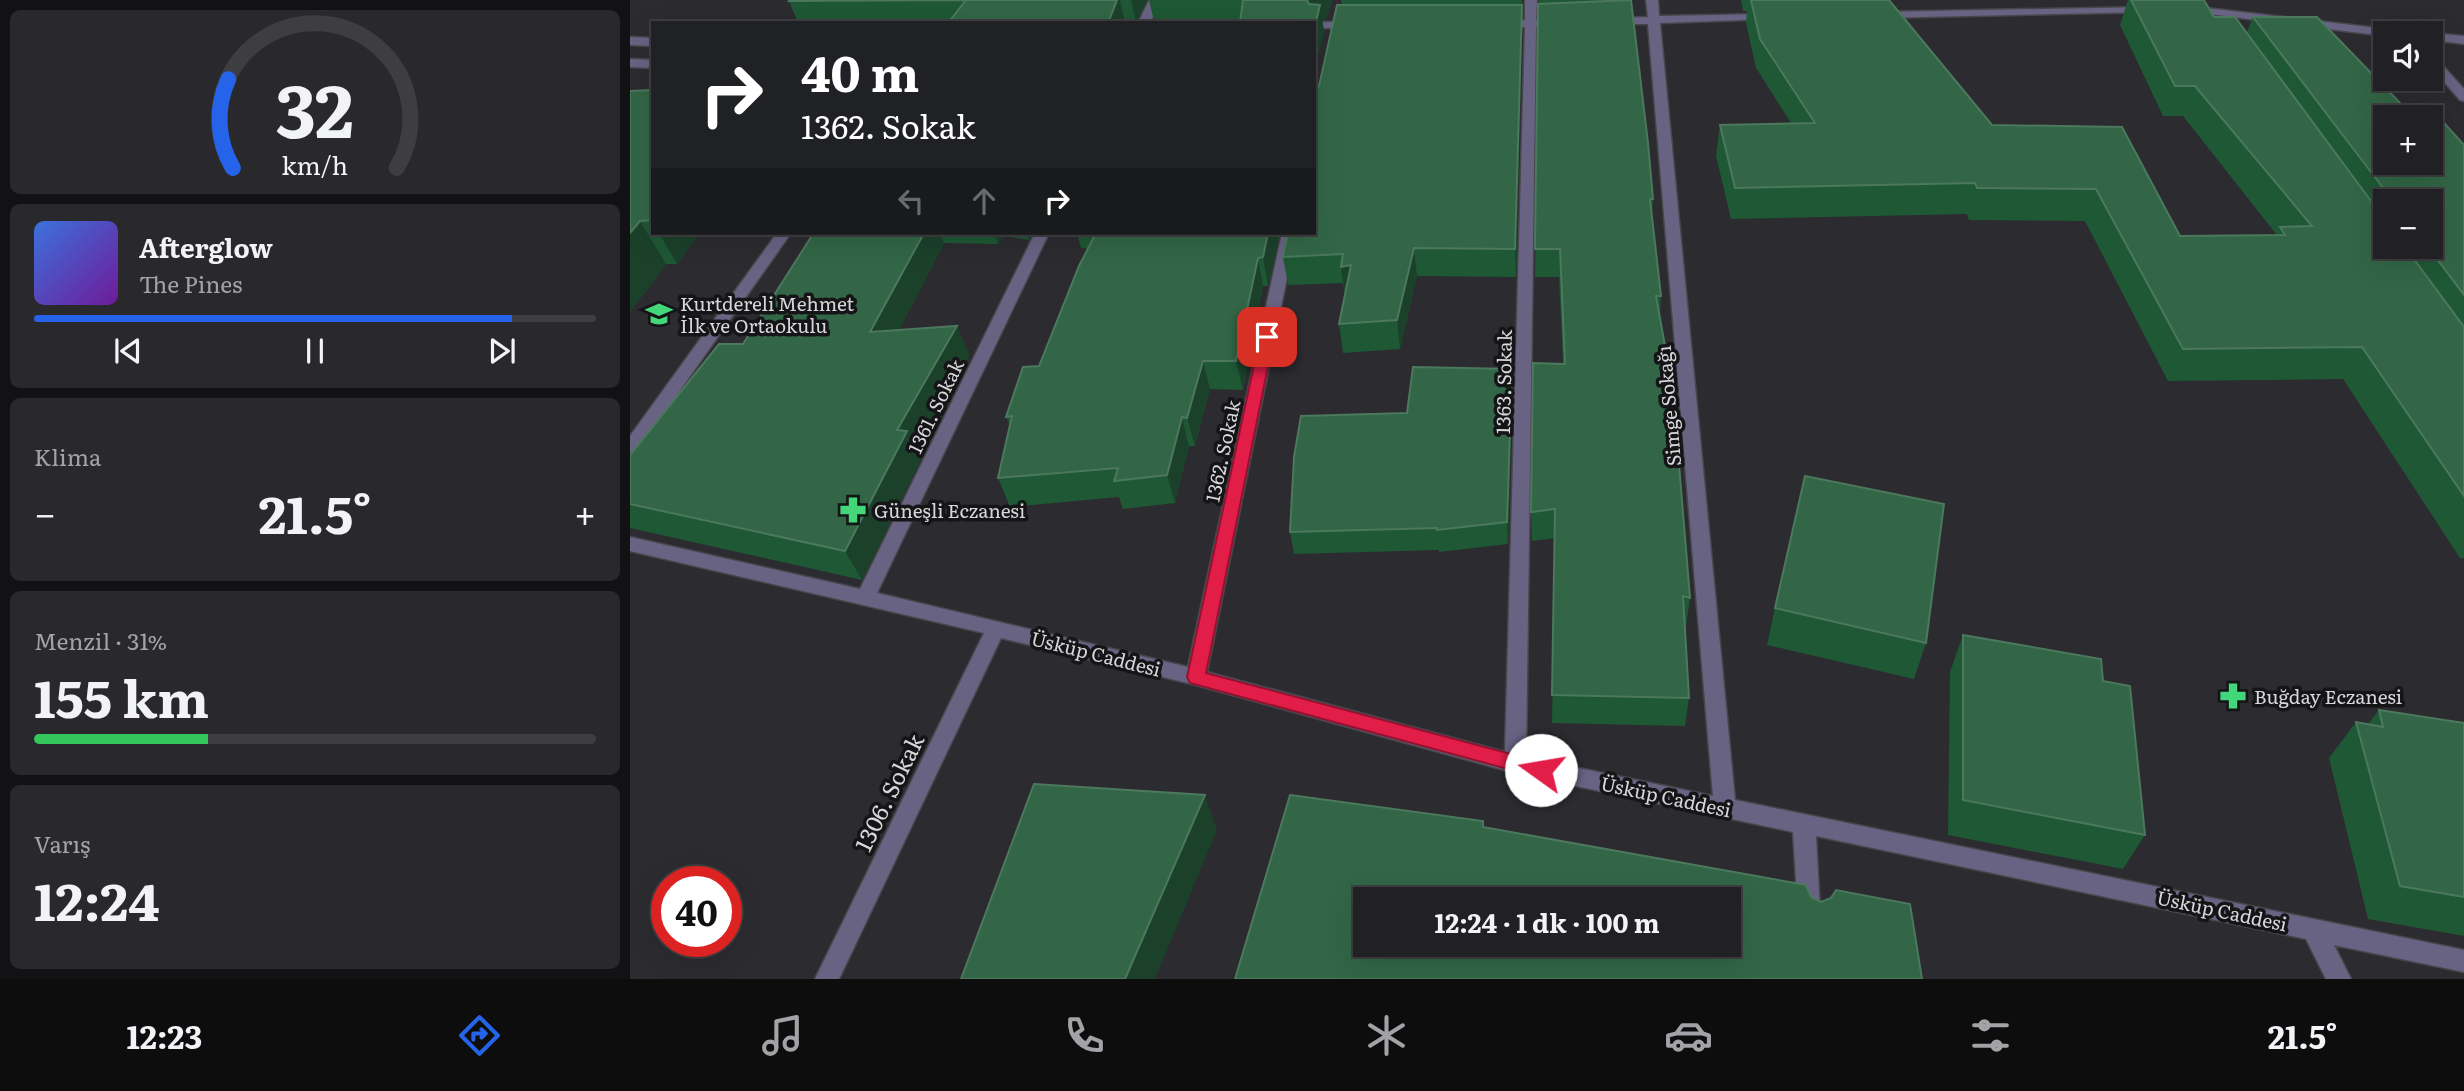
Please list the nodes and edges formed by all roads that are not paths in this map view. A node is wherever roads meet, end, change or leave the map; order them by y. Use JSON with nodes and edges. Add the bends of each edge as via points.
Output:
{"nodes":[{"id":1,"x":1155,"y":0,"type":"edge"},
{"id":2,"x":1531,"y":0,"type":"edge"},
{"id":3,"x":1652,"y":0,"type":"edge"},
{"id":4,"x":2165,"y":10,"type":"edge"},
{"id":5,"x":2179,"y":10,"type":"edge"},
{"id":6,"x":1862,"y":15,"type":"edge"},
{"id":7,"x":1779,"y":17,"type":"edge"},
{"id":8,"x":1655,"y":19,"type":"junction"},
{"id":9,"x":1145,"y":21,"type":"edge"},
{"id":10,"x":1600,"y":21,"type":"edge"},
{"id":11,"x":1573,"y":22,"type":"edge"},
{"id":12,"x":1372,"y":24,"type":"edge"},
{"id":13,"x":1492,"y":24,"type":"edge"},
{"id":14,"x":1532,"y":24,"type":"junction"},
{"id":15,"x":1316,"y":25,"type":"edge"},
{"id":16,"x":2373,"y":32,"type":"edge"},
{"id":17,"x":2443,"y":38,"type":"edge"},
{"id":18,"x":2464,"y":40,"type":"edge"},
{"id":19,"x":630,"y":41,"type":"edge"},
{"id":20,"x":651,"y":42,"type":"edge"},
{"id":21,"x":630,"y":63,"type":"edge"},
{"id":22,"x":651,"y":64,"type":"edge"},
{"id":23,"x":2443,"y":73,"type":"edge"},
{"id":24,"x":2464,"y":97,"type":"edge"},
{"id":25,"x":783,"y":235,"type":"edge"},
{"id":26,"x":1041,"y":235,"type":"edge"},
{"id":27,"x":1289,"y":235,"type":"edge"},
{"id":28,"x":630,"y":449,"type":"edge"},
{"id":29,"x":630,"y":544,"type":"edge"},
{"id":30,"x":865,"y":597,"type":"junction"},
{"id":31,"x":996,"y":628,"type":"junction"},
{"id":32,"x":1196,"y":677,"type":"junction"},
{"id":33,"x":1515,"y":764,"type":"junction"},
{"id":34,"x":1725,"y":808,"type":"junction"},
{"id":35,"x":1804,"y":824,"type":"junction"},
{"id":36,"x":1810,"y":925,"type":"edge"},
{"id":37,"x":2313,"y":929,"type":"junction"},
{"id":38,"x":2464,"y":961,"type":"edge"},
{"id":39,"x":827,"y":979,"type":"edge"},
{"id":40,"x":2339,"y":979,"type":"edge"}],
"edges":[{"from":1,"to":9,"type":"street"},
{"from":2,"to":14,"type":"street","name":"1363. Sokak"},
{"from":3,"to":8,"type":"street","name":"Simge Sokağı"},
{"from":4,"to":6,"type":"street"},
{"from":5,"to":16,"type":"street"},
{"from":7,"to":8,"type":"street"},
{"from":8,"to":10,"type":"street"},
{"from":8,"to":34,"type":"street","name":"Simge Sokağı"},
{"from":11,"to":14,"type":"street"},
{"from":12,"to":15,"type":"street"},
{"from":13,"to":14,"type":"street"},
{"from":14,"to":33,"type":"street","name":"1363. Sokak"},
{"from":17,"to":18,"type":"street"},
{"from":19,"to":20,"type":"street"},
{"from":21,"to":22,"type":"street"},
{"from":23,"to":24,"type":"street"},
{"from":25,"to":28,"type":"street"},
{"from":26,"to":30,"type":"street","name":"1361. Sokak"},
{"from":27,"to":32,"type":"street","name":"1362. Sokak"},
{"from":29,"to":30,"type":"street","name":"Üsküp Caddesi"},
{"from":30,"to":31,"type":"street","name":"Üsküp Caddesi"},
{"from":31,"to":32,"type":"street","name":"Üsküp Caddesi"},
{"from":31,"to":39,"type":"street","name":"1306. Sokak"},
{"from":32,"to":33,"type":"street","name":"Üsküp Caddesi"},
{"from":33,"to":34,"type":"street","name":"Üsküp Caddesi"},
{"from":34,"to":35,"type":"street","name":"Üsküp Caddesi"},
{"from":35,"to":36,"type":"street"},
{"from":35,"to":37,"type":"street","name":"Üsküp Caddesi"},
{"from":37,"to":38,"type":"street","name":"Üsküp Caddesi"},
{"from":37,"to":40,"type":"street"}]}
